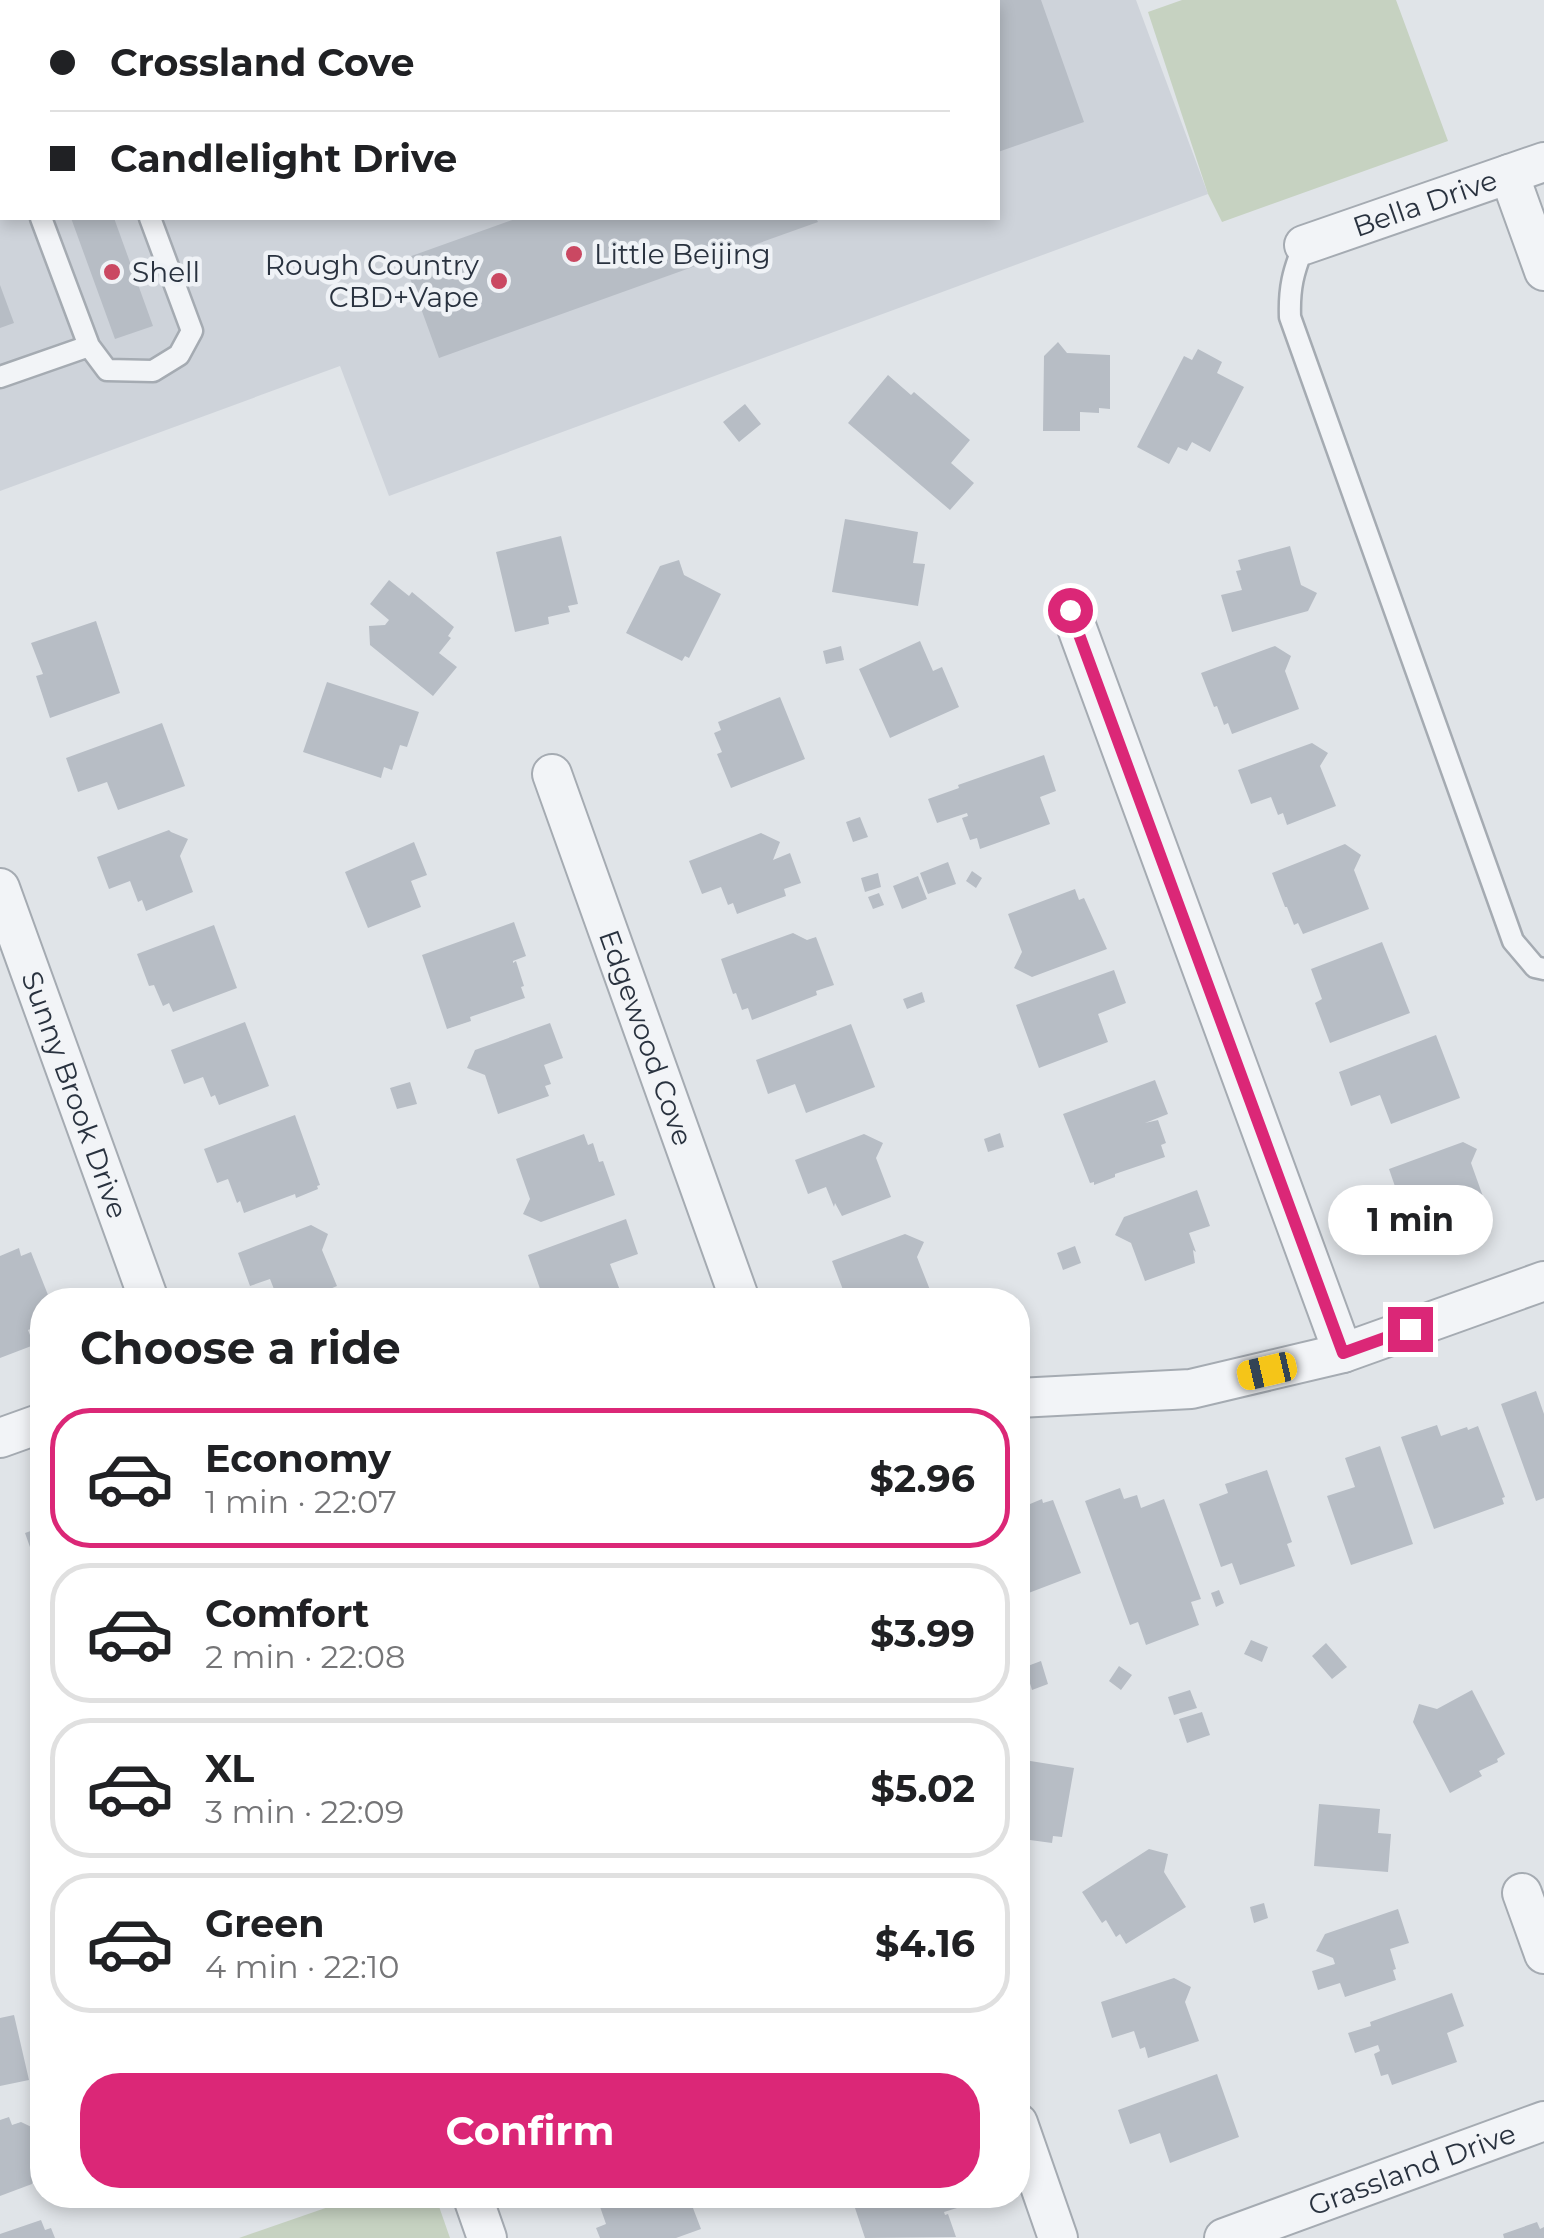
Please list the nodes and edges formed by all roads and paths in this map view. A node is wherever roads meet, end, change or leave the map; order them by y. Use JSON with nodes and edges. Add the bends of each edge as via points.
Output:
{"nodes":[{"id":1,"x":1526,"y":168,"type":"edge"},
{"id":2,"x":42,"y":220,"type":"edge"},
{"id":3,"x":151,"y":220,"type":"edge"},
{"id":4,"x":1304,"y":245,"type":"joint"},
{"id":5,"x":1544,"y":271,"type":"edge"},
{"id":6,"x":89,"y":346,"type":"junction"},
{"id":7,"x":0,"y":377,"type":"edge"},
{"id":8,"x":1070,"y":610,"type":"dead end"},
{"id":9,"x":552,"y":774,"type":"dead end"},
{"id":10,"x":0,"y":890,"type":"edge"},
{"id":11,"x":1544,"y":969,"type":"edge"},
{"id":12,"x":1544,"y":1281,"type":"edge"},
{"id":13,"x":145,"y":1288,"type":"edge"},
{"id":14,"x":736,"y":1288,"type":"edge"},
{"id":15,"x":1343,"y":1353,"type":"junction"},
{"id":16,"x":1030,"y":1397,"type":"edge"},
{"id":17,"x":30,"y":1427,"type":"edge"},
{"id":18,"x":0,"y":1438,"type":"edge"},
{"id":19,"x":1522,"y":1893,"type":"dead end"},
{"id":20,"x":1544,"y":1954,"type":"edge"},
{"id":21,"x":1544,"y":2121,"type":"edge"},
{"id":22,"x":1030,"y":2158,"type":"edge"},
{"id":23,"x":477,"y":2208,"type":"edge"},
{"id":24,"x":487,"y":2238,"type":"edge"},
{"id":25,"x":1058,"y":2238,"type":"edge"},
{"id":26,"x":1224,"y":2238,"type":"edge"}],
"edges":[{"from":1,"to":4,"type":"street","name":"Bella Drive"},
{"from":1,"to":5,"type":"street"},
{"from":2,"to":6,"type":"lane"},
{"from":3,"to":6,"type":"lane","via":[[192,331],[180,355],[153,372],[106,370]]},
{"from":4,"to":11,"type":"lane","via":[[1289,292],[1290,318],[1513,941]]},
{"from":6,"to":7,"type":"lane"},
{"from":8,"to":15,"type":"street"},
{"from":9,"to":14,"type":"street","name":"Edgewood Cove"},
{"from":10,"to":13,"type":"street","name":"Sunny Brook Drive"},
{"from":12,"to":15,"type":"street"},
{"from":15,"to":16,"type":"street","via":[[1191,1388]]},
{"from":17,"to":18,"type":"street"},
{"from":19,"to":20,"type":"street"},
{"from":21,"to":26,"type":"street","name":"Grassland Drive"},
{"from":22,"to":25,"type":"street"},
{"from":23,"to":24,"type":"street"}]}
